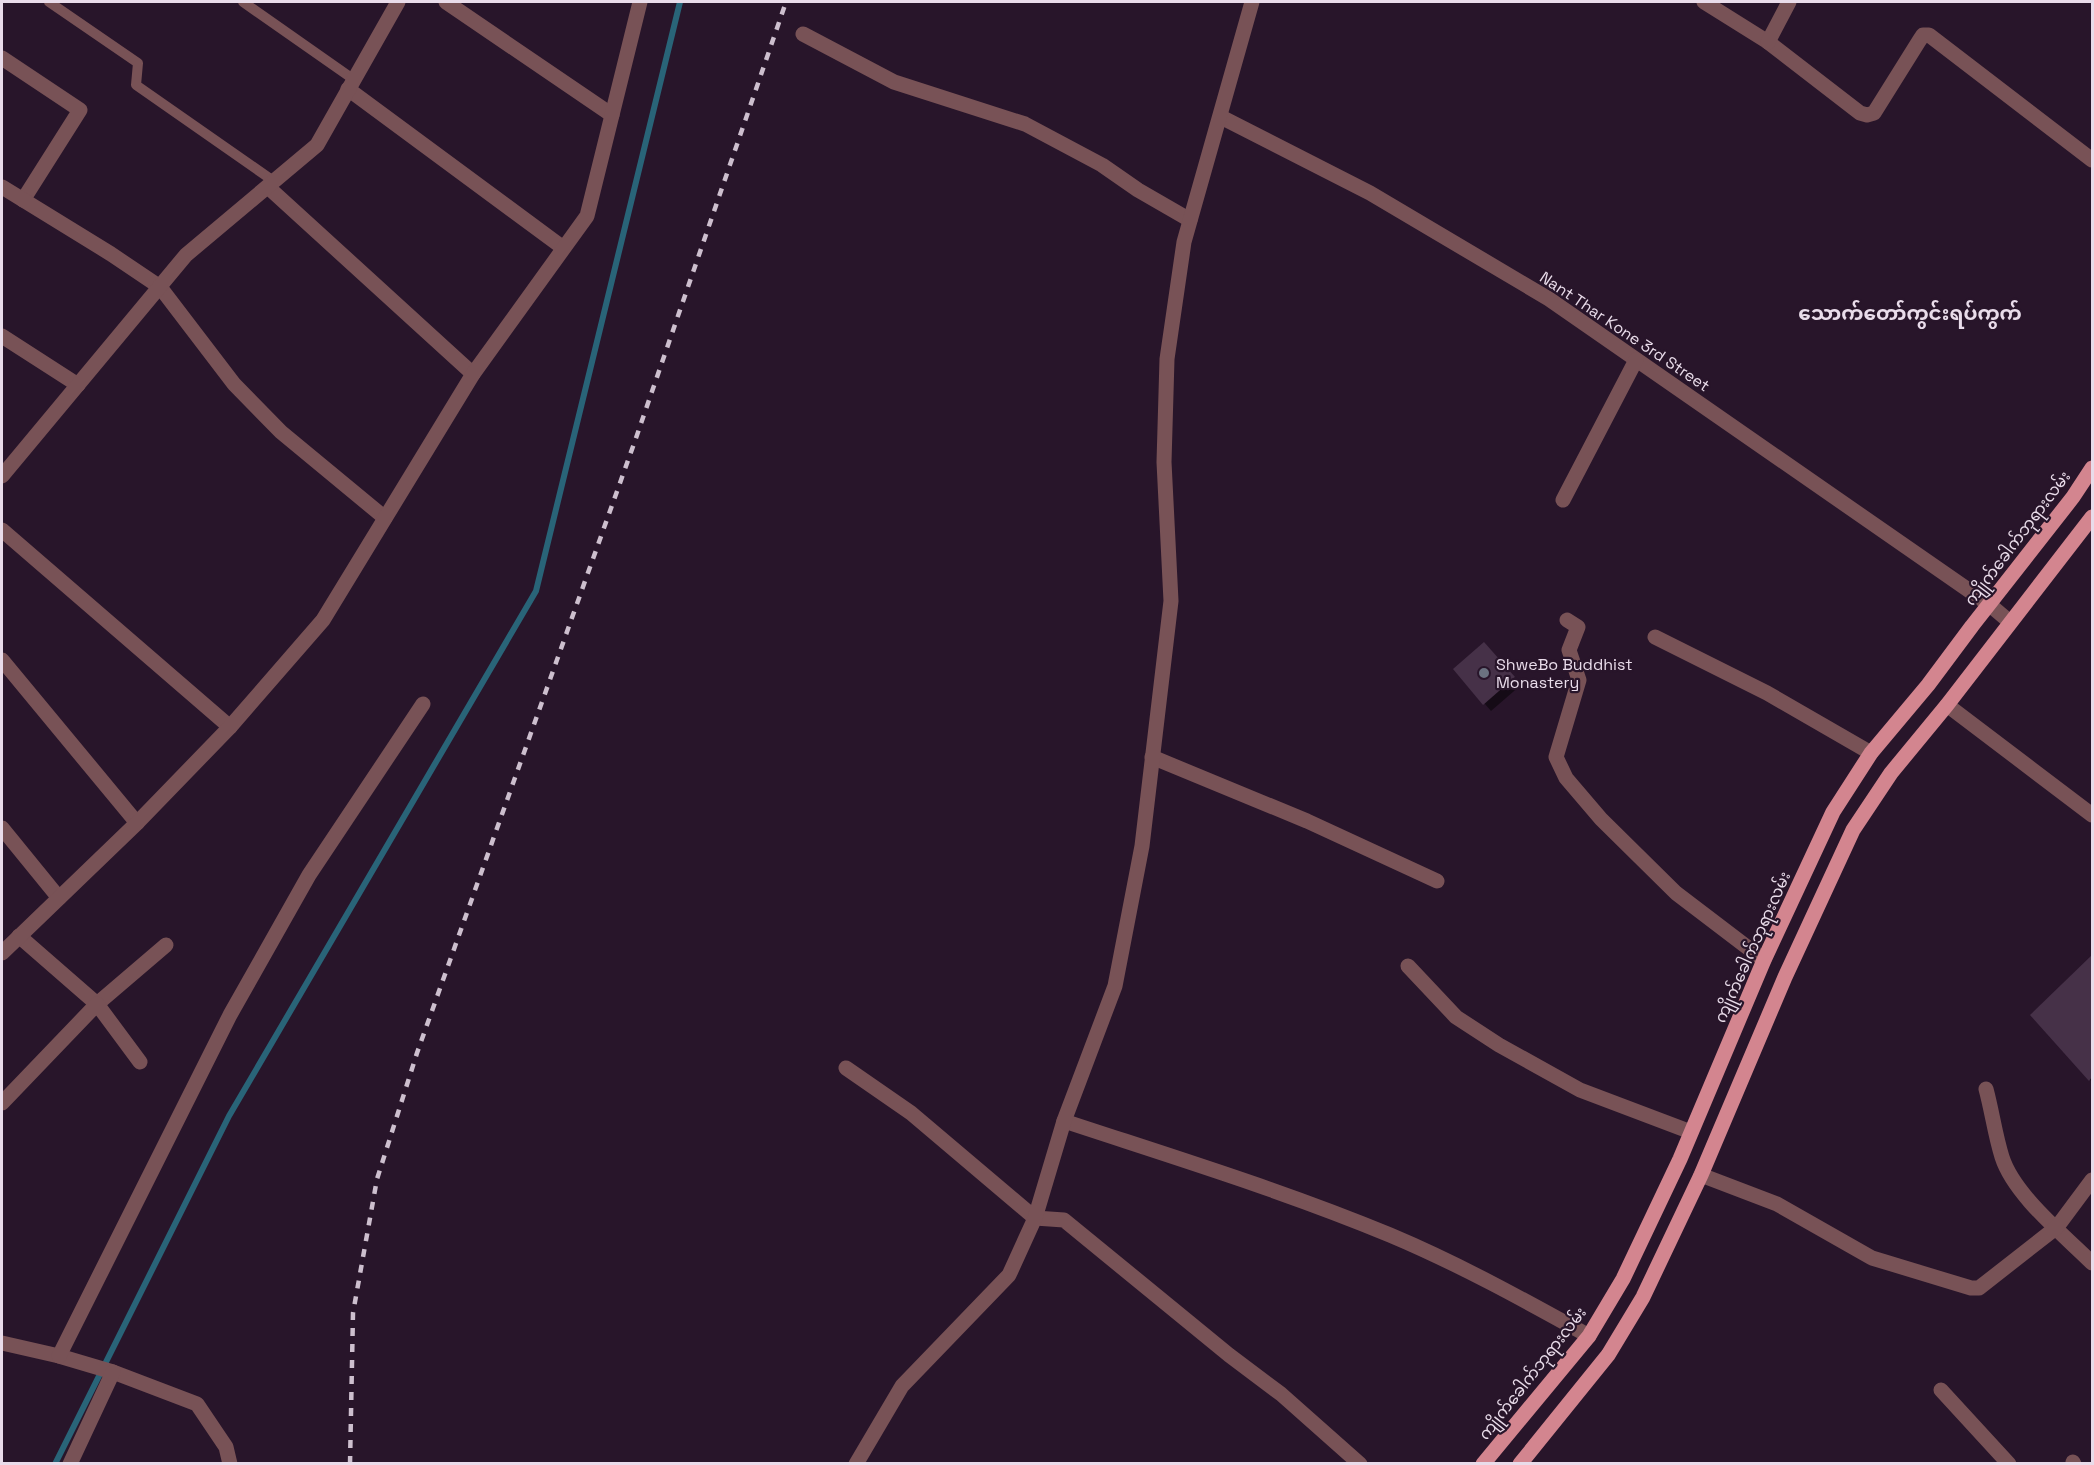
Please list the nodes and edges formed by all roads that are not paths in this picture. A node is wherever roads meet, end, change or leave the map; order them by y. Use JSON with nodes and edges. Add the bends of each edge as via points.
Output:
{"nodes":[{"id":1,"x":49,"y":2,"type":"edge"},
{"id":2,"x":243,"y":2,"type":"edge"},
{"id":3,"x":398,"y":2,"type":"edge"},
{"id":4,"x":446,"y":2,"type":"edge"},
{"id":5,"x":640,"y":2,"type":"edge"},
{"id":6,"x":1252,"y":2,"type":"edge"},
{"id":7,"x":1704,"y":2,"type":"edge"},
{"id":8,"x":1789,"y":2,"type":"edge"},
{"id":9,"x":803,"y":34,"type":"dead end"},
{"id":10,"x":1768,"y":42,"type":"junction"},
{"id":11,"x":2,"y":58,"type":"edge"},
{"id":12,"x":351,"y":84,"type":"junction"},
{"id":13,"x":612,"y":115,"type":"junction"},
{"id":14,"x":1221,"y":117,"type":"junction"},
{"id":15,"x":2092,"y":160,"type":"edge"},
{"id":16,"x":272,"y":185,"type":"junction"},
{"id":17,"x":2,"y":187,"type":"edge"},
{"id":18,"x":23,"y":200,"type":"junction"},
{"id":19,"x":1190,"y":220,"type":"junction"},
{"id":20,"x":562,"y":247,"type":"junction"},
{"id":21,"x":160,"y":287,"type":"junction"},
{"id":22,"x":2,"y":336,"type":"edge"},
{"id":23,"x":1636,"y":360,"type":"junction"},
{"id":24,"x":473,"y":374,"type":"junction"},
{"id":25,"x":78,"y":385,"type":"junction"},
{"id":26,"x":2092,"y":468,"type":"edge"},
{"id":27,"x":2,"y":476,"type":"edge"},
{"id":28,"x":1563,"y":500,"type":"dead end"},
{"id":29,"x":2092,"y":517,"type":"edge"},
{"id":30,"x":385,"y":518,"type":"junction"},
{"id":31,"x":2,"y":530,"type":"edge"},
{"id":32,"x":1990,"y":605,"type":"junction"},
{"id":33,"x":1567,"y":620,"type":"dead end"},
{"id":34,"x":2010,"y":622,"type":"junction"},
{"id":35,"x":1655,"y":637,"type":"dead end"},
{"id":36,"x":2,"y":660,"type":"edge"},
{"id":37,"x":423,"y":704,"type":"dead end"},
{"id":38,"x":1947,"y":705,"type":"junction"},
{"id":39,"x":230,"y":727,"type":"junction"},
{"id":40,"x":1871,"y":753,"type":"junction"},
{"id":41,"x":1152,"y":757,"type":"junction"},
{"id":42,"x":2092,"y":815,"type":"edge"},
{"id":43,"x":137,"y":822,"type":"junction"},
{"id":44,"x":2,"y":828,"type":"edge"},
{"id":45,"x":1437,"y":881,"type":"dead end"},
{"id":46,"x":59,"y":898,"type":"junction"},
{"id":47,"x":19,"y":936,"type":"junction"},
{"id":48,"x":166,"y":945,"type":"dead end"},
{"id":49,"x":2,"y":952,"type":"edge"},
{"id":50,"x":1764,"y":960,"type":"junction"},
{"id":51,"x":1408,"y":966,"type":"dead end"},
{"id":52,"x":97,"y":1004,"type":"junction"},
{"id":53,"x":140,"y":1062,"type":"dead end"},
{"id":54,"x":846,"y":1068,"type":"dead end"},
{"id":55,"x":1986,"y":1089,"type":"dead end"},
{"id":56,"x":2,"y":1103,"type":"edge"},
{"id":57,"x":1064,"y":1120,"type":"junction"},
{"id":58,"x":1691,"y":1132,"type":"junction"},
{"id":59,"x":1701,"y":1175,"type":"junction"},
{"id":60,"x":2092,"y":1180,"type":"edge"},
{"id":61,"x":1035,"y":1218,"type":"junction"},
{"id":62,"x":2056,"y":1227,"type":"junction"},
{"id":63,"x":2092,"y":1263,"type":"edge"},
{"id":64,"x":1589,"y":1335,"type":"junction"},
{"id":65,"x":2,"y":1343,"type":"edge"},
{"id":66,"x":59,"y":1356,"type":"junction"},
{"id":67,"x":113,"y":1372,"type":"junction"},
{"id":68,"x":1941,"y":1390,"type":"dead end"},
{"id":69,"x":70,"y":1464,"type":"edge"},
{"id":70,"x":230,"y":1464,"type":"edge"},
{"id":71,"x":856,"y":1464,"type":"edge"},
{"id":72,"x":1360,"y":1464,"type":"edge"},
{"id":73,"x":1483,"y":1464,"type":"edge"},
{"id":74,"x":1520,"y":1464,"type":"edge"},
{"id":75,"x":2009,"y":1464,"type":"edge"}],
"edges":[{"from":1,"to":16,"type":"lane","via":[[138,63],[136,85]]},
{"from":2,"to":12,"type":"lane"},
{"from":3,"to":12,"type":"street"},
{"from":4,"to":13,"type":"street"},
{"from":5,"to":13,"type":"street"},
{"from":6,"to":14,"type":"street"},
{"from":7,"to":10,"type":"street"},
{"from":8,"to":10,"type":"street"},
{"from":9,"to":19,"type":"street","via":[[894,82],[1025,124],[1102,165]]},
{"from":10,"to":15,"type":"street","via":[[1867,115],[1874,113],[1918,41],[1929,35]]},
{"from":11,"to":18,"type":"street","via":[[80,110]]},
{"from":12,"to":16,"type":"street","via":[[317,145]]},
{"from":12,"to":20,"type":"street"},
{"from":13,"to":20,"type":"street","via":[[587,216]]},
{"from":14,"to":19,"type":"street"},
{"from":14,"to":23,"type":"street","name":"Nant Thar Kone 3rd Street","via":[[1370,193],[1549,299]]},
{"from":16,"to":21,"type":"street","via":[[186,255]]},
{"from":16,"to":24,"type":"street"},
{"from":17,"to":18,"type":"street"},
{"from":18,"to":21,"type":"street"},
{"from":19,"to":41,"type":"street","via":[[1167,359],[1164,462],[1171,601]]},
{"from":20,"to":24,"type":"street"},
{"from":21,"to":25,"type":"street"},
{"from":21,"to":30,"type":"street","via":[[234,384],[281,432]]},
{"from":22,"to":25,"type":"street"},
{"from":23,"to":28,"type":"street"},
{"from":23,"to":32,"type":"street","name":"Nant Thar Kone 3rd Street"},
{"from":24,"to":30,"type":"street"},
{"from":25,"to":27,"type":"street"},
{"from":26,"to":32,"type":"main road","name":"ကျိုက်ခေါက်ဘုရားလမ်း"},
{"from":29,"to":34,"type":"main road"},
{"from":30,"to":39,"type":"street","via":[[323,620]]},
{"from":31,"to":39,"type":"street"},
{"from":32,"to":34,"type":"street","name":"Nant Thar Kone 3rd Street"},
{"from":32,"to":40,"type":"main road","name":"ကျိုက်ခေါက်ဘုရားလမ်း"},
{"from":33,"to":50,"type":"street","via":[[1578,627],[1569,650],[1579,680],[1556,757],[1566,778],[1601,819],[1676,893]]},
{"from":34,"to":38,"type":"main road"},
{"from":35,"to":40,"type":"street","via":[[1767,693]]},
{"from":36,"to":43,"type":"street"},
{"from":37,"to":66,"type":"street","via":[[309,874],[230,1015]]},
{"from":38,"to":42,"type":"street"},
{"from":38,"to":59,"type":"main road","via":[[1891,773],[1853,830]]},
{"from":39,"to":43,"type":"street"},
{"from":40,"to":50,"type":"main road","name":"ကျိုက်ခေါက်ဘုရားလမ်း","via":[[1833,812]]},
{"from":41,"to":45,"type":"street","via":[[1307,821]]},
{"from":41,"to":57,"type":"street","via":[[1142,846],[1115,986]]},
{"from":43,"to":46,"type":"street"},
{"from":44,"to":46,"type":"street"},
{"from":46,"to":47,"type":"street"},
{"from":47,"to":49,"type":"street"},
{"from":47,"to":52,"type":"street"},
{"from":48,"to":52,"type":"street"},
{"from":50,"to":58,"type":"main road","name":"ကျိုက်ခေါက်ဘုရားလမ်း"},
{"from":51,"to":58,"type":"street","via":[[1456,1017],[1499,1045],[1580,1090]]},
{"from":52,"to":53,"type":"street"},
{"from":52,"to":56,"type":"street"},
{"from":54,"to":61,"type":"street","via":[[911,1113]]},
{"from":55,"to":62,"type":"street","via":[[2002,1158],[2013,1180]]},
{"from":57,"to":61,"type":"street"},
{"from":57,"to":64,"type":"street","via":[[1390,1235],[1485,1279]]},
{"from":58,"to":64,"type":"main road","name":"ကျိုက်ခေါက်ဘုရားလမ်း","via":[[1623,1279]]},
{"from":59,"to":62,"type":"street","via":[[1777,1204],[1872,1258],[1971,1288],[1986,1284]]},
{"from":59,"to":74,"type":"main road","via":[[1643,1297],[1608,1355]]},
{"from":60,"to":62,"type":"street"},
{"from":61,"to":71,"type":"street","via":[[1009,1275],[902,1386]]},
{"from":61,"to":72,"type":"street","via":[[1064,1220],[1281,1394]]},
{"from":62,"to":63,"type":"street"},
{"from":64,"to":73,"type":"main road","name":"ကျိုက်ခေါက်ဘုရားလမ်း"},
{"from":65,"to":66,"type":"street"},
{"from":66,"to":67,"type":"street"},
{"from":67,"to":69,"type":"street"},
{"from":67,"to":70,"type":"street","via":[[196,1404],[226,1447]]},
{"from":68,"to":75,"type":"street"}]}
